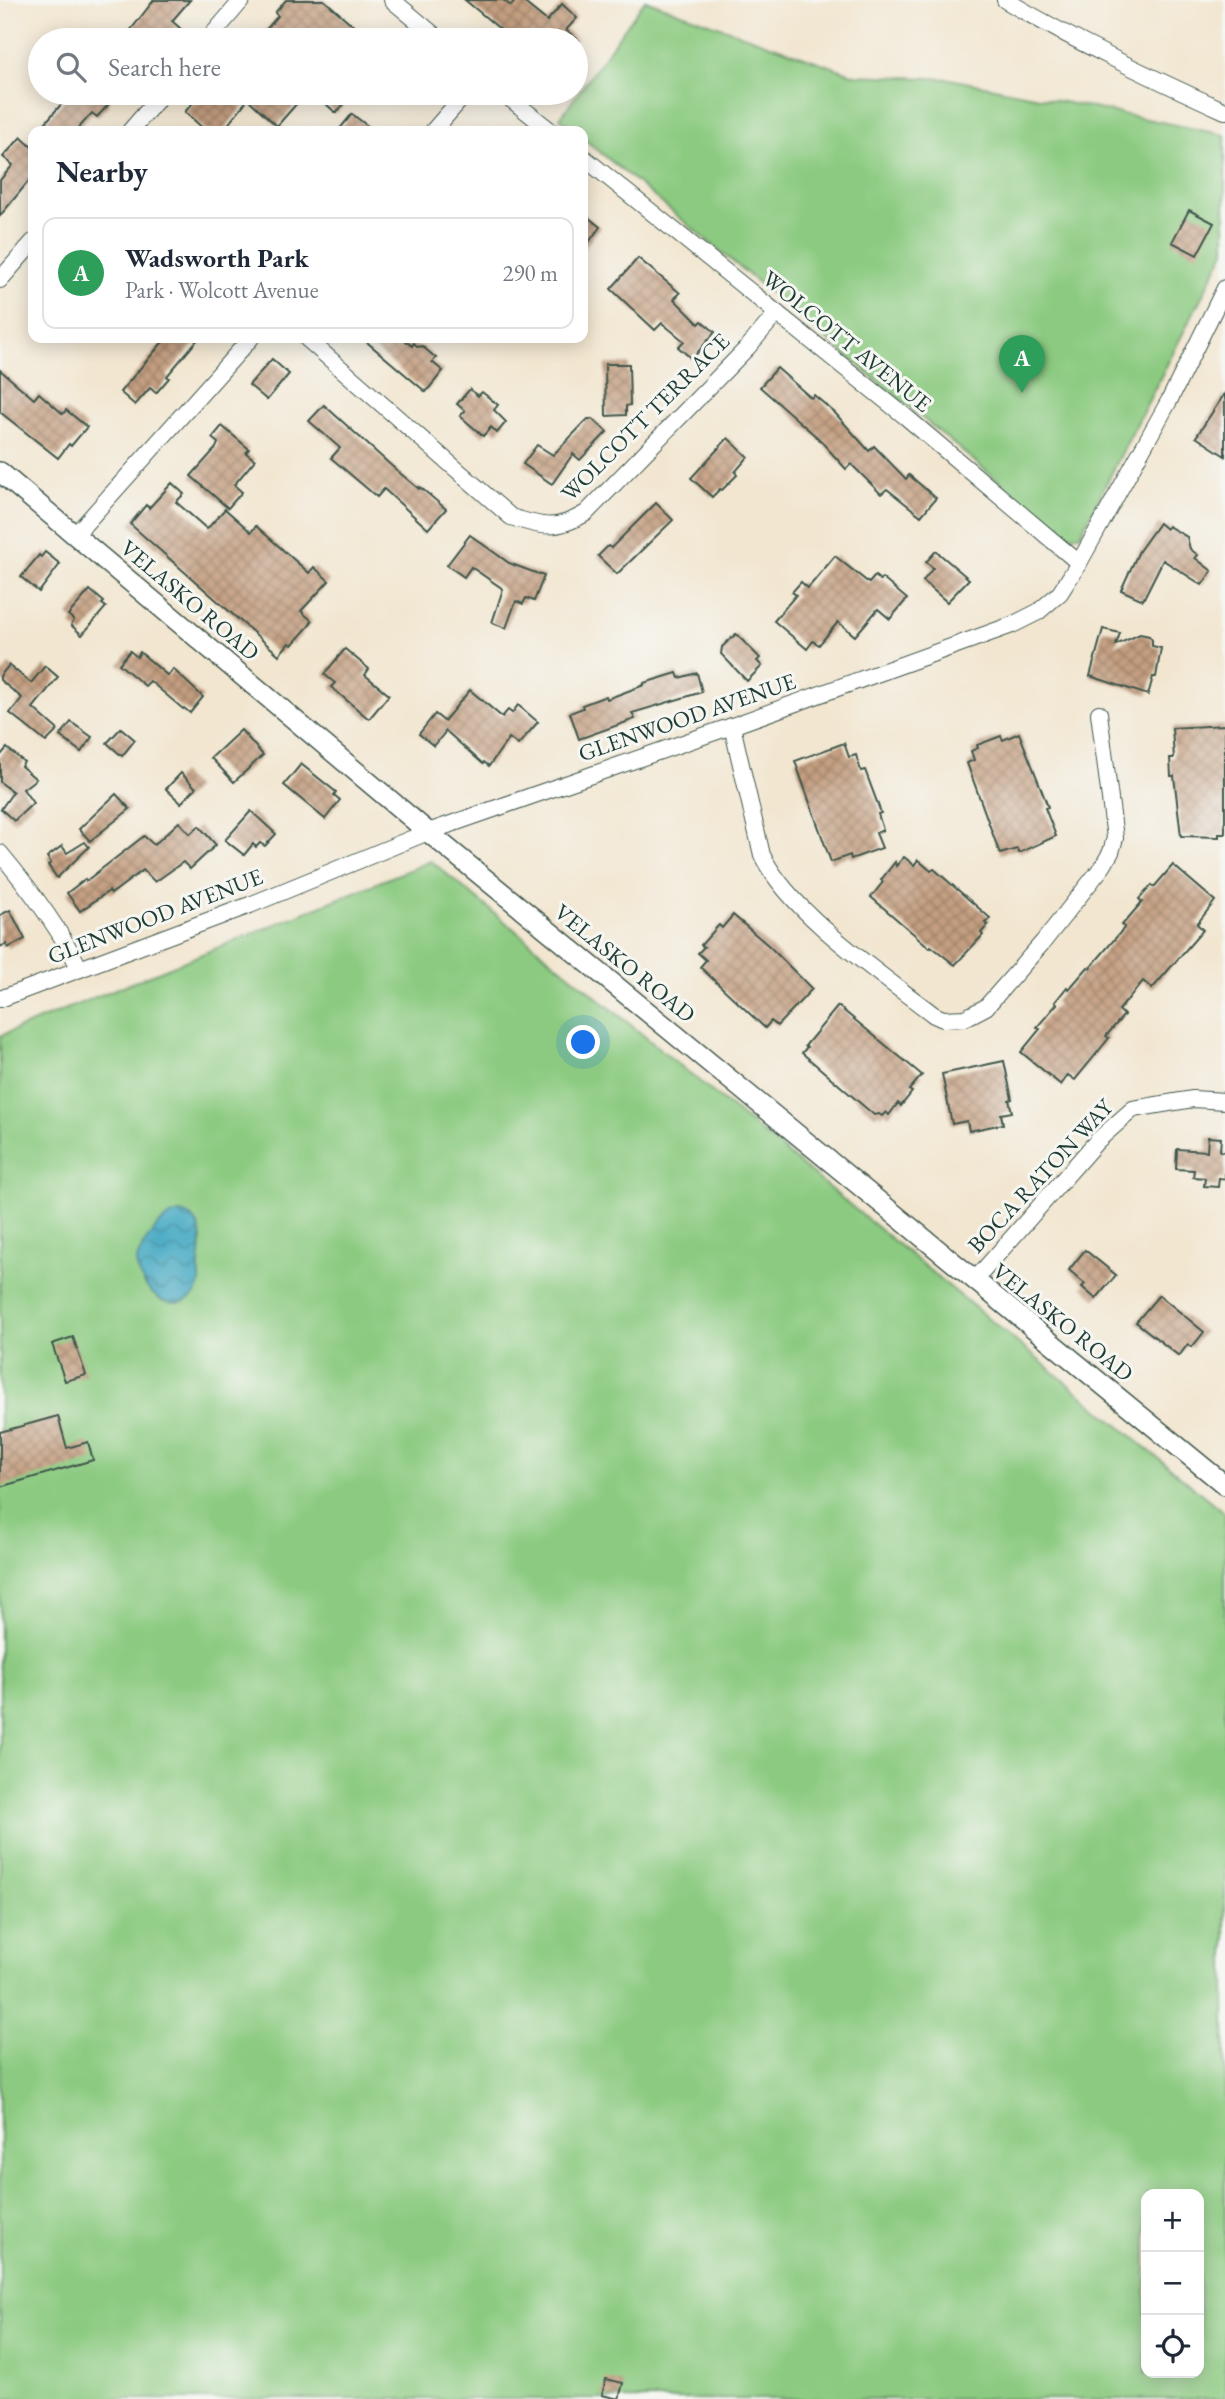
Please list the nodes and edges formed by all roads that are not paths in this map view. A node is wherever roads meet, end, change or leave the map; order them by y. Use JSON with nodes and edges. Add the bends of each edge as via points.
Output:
{"nodes":[{"id":1,"x":242,"y":0,"type":"edge"},
{"id":2,"x":393,"y":0,"type":"edge"},
{"id":3,"x":1005,"y":0,"type":"edge"},
{"id":4,"x":218,"y":28,"type":"edge"},
{"id":5,"x":426,"y":28,"type":"edge"},
{"id":6,"x":153,"y":105,"type":"edge"},
{"id":7,"x":456,"y":105,"type":"edge"},
{"id":8,"x":518,"y":105,"type":"edge"},
{"id":9,"x":1225,"y":111,"type":"edge"},
{"id":10,"x":134,"y":126,"type":"edge"},
{"id":11,"x":437,"y":126,"type":"edge"},
{"id":12,"x":545,"y":126,"type":"edge"},
{"id":13,"x":588,"y":161,"type":"edge"},
{"id":14,"x":28,"y":248,"type":"edge"},
{"id":15,"x":0,"y":280,"type":"edge"},
{"id":16,"x":1225,"y":288,"type":"edge"},
{"id":17,"x":777,"y":313,"type":"junction"},
{"id":18,"x":247,"y":343,"type":"edge"},
{"id":19,"x":312,"y":343,"type":"edge"},
{"id":20,"x":0,"y":472,"type":"edge"},
{"id":21,"x":75,"y":535,"type":"junction"},
{"id":22,"x":1079,"y":563,"type":"junction"},
{"id":23,"x":1100,"y":713,"type":"dead end"},
{"id":24,"x":733,"y":726,"type":"junction"},
{"id":25,"x":428,"y":832,"type":"junction"},
{"id":26,"x":0,"y":853,"type":"edge"},
{"id":27,"x":80,"y":969,"type":"junction"},
{"id":28,"x":0,"y":999,"type":"edge"},
{"id":29,"x":1225,"y":1101,"type":"edge"},
{"id":30,"x":974,"y":1281,"type":"junction"},
{"id":31,"x":1225,"y":1485,"type":"edge"}],
"edges":[{"from":1,"to":4,"type":"street"},
{"from":2,"to":5,"type":"street"},
{"from":3,"to":9,"type":"street","via":[[1132,69]]},
{"from":6,"to":10,"type":"street"},
{"from":7,"to":11,"type":"street"},
{"from":8,"to":12,"type":"street"},
{"from":13,"to":17,"type":"street","name":"WOLCOTT AVENUE"},
{"from":14,"to":15,"type":"street"},
{"from":16,"to":22,"type":"street","name":"GLENWOOD AVENUE","via":[[1170,401]]},
{"from":17,"to":19,"type":"street","name":"WOLCOTT TERRACE","via":[[586,513],[556,526],[541,527],[511,517]]},
{"from":17,"to":22,"type":"street","name":"WOLCOTT AVENUE"},
{"from":18,"to":21,"type":"street"},
{"from":20,"to":21,"type":"street","name":"VELASKO ROAD"},
{"from":21,"to":25,"type":"street","name":"VELASKO ROAD"},
{"from":22,"to":24,"type":"street","name":"GLENWOOD AVENUE","via":[[1060,593],[1038,612],[1012,625]]},
{"from":23,"to":24,"type":"street","via":[[1113,807],[1111,852],[1043,942],[986,1007],[965,1018],[943,1019],[842,943],[776,879],[762,855]]},
{"from":24,"to":25,"type":"street","name":"GLENWOOD AVENUE"},
{"from":25,"to":27,"type":"street","name":"GLENWOOD AVENUE"},
{"from":25,"to":30,"type":"street","name":"VELASKO ROAD"},
{"from":26,"to":27,"type":"street","via":[[38,899]]},
{"from":27,"to":28,"type":"street","name":"GLENWOOD AVENUE"},
{"from":29,"to":30,"type":"street","name":"BOCA RATON WAY","via":[[1192,1099],[1133,1109],[1097,1141]]},
{"from":30,"to":31,"type":"street","name":"VELASKO ROAD"}]}
